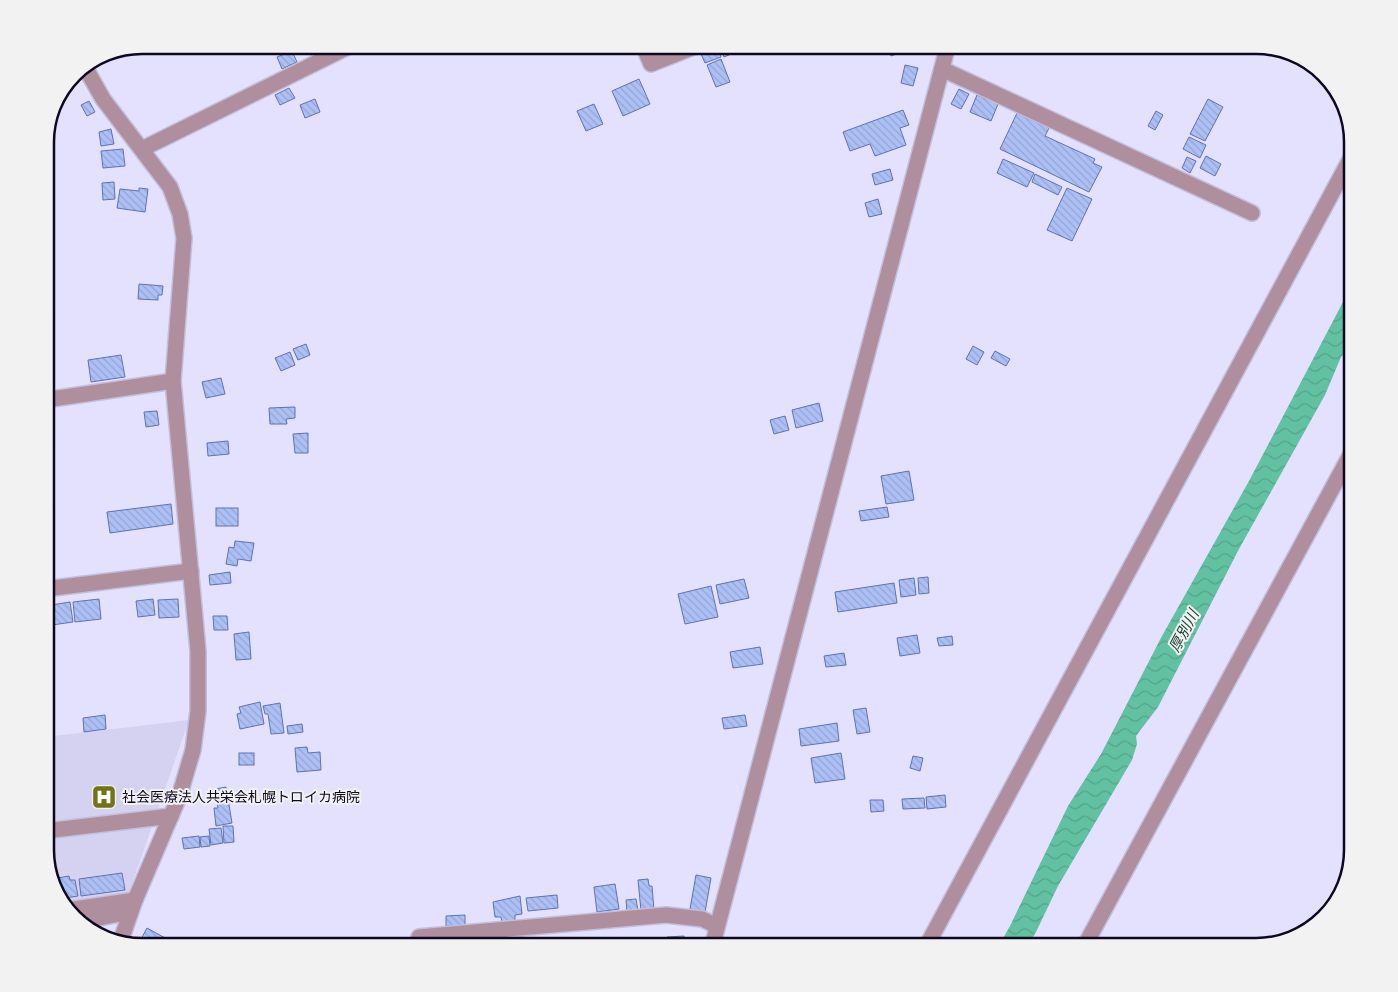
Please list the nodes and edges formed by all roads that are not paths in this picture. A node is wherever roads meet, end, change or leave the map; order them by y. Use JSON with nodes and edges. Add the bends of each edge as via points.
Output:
{"nodes":[{"id":1,"x":334,"y":54,"type":"edge"},
{"id":2,"x":647,"y":54,"type":"edge"},
{"id":3,"x":676,"y":54,"type":"edge"},
{"id":4,"x":946,"y":54,"type":"edge"},
{"id":5,"x":942,"y":69,"type":"junction"},
{"id":6,"x":87,"y":73,"type":"edge"},
{"id":7,"x":142,"y":149,"type":"junction"},
{"id":8,"x":1344,"y":171,"type":"edge"},
{"id":9,"x":1252,"y":212,"type":"dead end"},
{"id":10,"x":173,"y":381,"type":"junction"},
{"id":11,"x":54,"y":399,"type":"edge"},
{"id":12,"x":1344,"y":467,"type":"edge"},
{"id":13,"x":191,"y":571,"type":"junction"},
{"id":14,"x":54,"y":587,"type":"edge"},
{"id":15,"x":171,"y":816,"type":"junction"},
{"id":16,"x":54,"y":831,"type":"edge"},
{"id":17,"x":133,"y":906,"type":"junction"},
{"id":18,"x":77,"y":909,"type":"edge"},
{"id":19,"x":87,"y":919,"type":"edge"},
{"id":20,"x":717,"y":926,"type":"junction"},
{"id":21,"x":123,"y":936,"type":"edge"},
{"id":22,"x":418,"y":937,"type":"dead end"},
{"id":23,"x":714,"y":938,"type":"edge"},
{"id":24,"x":931,"y":938,"type":"edge"},
{"id":25,"x":1089,"y":938,"type":"edge"}],
"edges":[{"from":1,"to":7,"type":"street"},
{"from":2,"to":3,"type":"street","via":[[651,64]]},
{"from":4,"to":5,"type":"street"},
{"from":5,"to":9,"type":"street"},
{"from":5,"to":20,"type":"street"},
{"from":6,"to":7,"type":"street","via":[[103,99]]},
{"from":7,"to":10,"type":"street","via":[[170,188],[180,214],[184,238]]},
{"from":8,"to":24,"type":"street"},
{"from":10,"to":11,"type":"street"},
{"from":10,"to":13,"type":"street"},
{"from":12,"to":25,"type":"street"},
{"from":13,"to":14,"type":"street"},
{"from":13,"to":15,"type":"street","via":[[198,650],[198,711],[193,750]]},
{"from":15,"to":16,"type":"street"},
{"from":15,"to":17,"type":"street"},
{"from":17,"to":18,"type":"street"},
{"from":17,"to":19,"type":"street"},
{"from":17,"to":21,"type":"street"},
{"from":20,"to":22,"type":"street","via":[[702,919],[666,915]]},
{"from":20,"to":23,"type":"street"}]}
